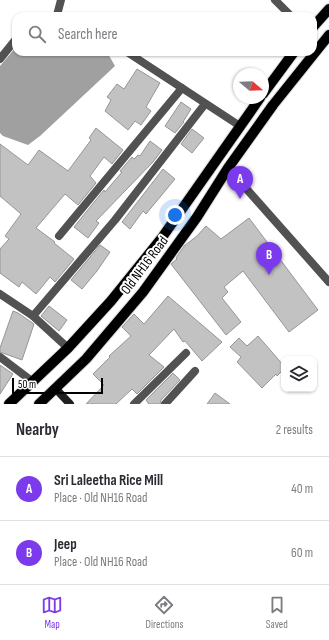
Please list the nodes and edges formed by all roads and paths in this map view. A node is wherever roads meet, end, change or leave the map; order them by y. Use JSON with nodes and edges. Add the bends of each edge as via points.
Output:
{"nodes":[{"id":1,"x":61,"y":0,"type":"edge"},
{"id":2,"x":275,"y":0,"type":"edge"},
{"id":3,"x":329,"y":9,"type":"edge"},
{"id":4,"x":57,"y":12,"type":"edge"},
{"id":5,"x":287,"y":12,"type":"edge"},
{"id":6,"x":317,"y":22,"type":"edge"},
{"id":7,"x":329,"y":35,"type":"edge"},
{"id":8,"x":12,"y":43,"type":"edge"},
{"id":9,"x":317,"y":50,"type":"edge"},
{"id":10,"x":133,"y":56,"type":"edge"},
{"id":11,"x":291,"y":56,"type":"edge"},
{"id":12,"x":312,"y":56,"type":"edge"},
{"id":13,"x":0,"y":59,"type":"edge"},
{"id":14,"x":269,"y":86,"type":"edge"},
{"id":15,"x":182,"y":88,"type":"junction"},
{"id":16,"x":205,"y":104,"type":"junction"},
{"id":17,"x":256,"y":104,"type":"edge"},
{"id":18,"x":240,"y":126,"type":"junction"},
{"id":19,"x":228,"y":168,"type":"junction"},
{"id":20,"x":59,"y":236,"type":"dead end"},
{"id":21,"x":329,"y":282,"type":"edge"},
{"id":22,"x":0,"y":294,"type":"edge"},
{"id":23,"x":34,"y":316,"type":"junction"},
{"id":24,"x":68,"y":348,"type":"junction"},
{"id":25,"x":186,"y":353,"type":"dead end"},
{"id":26,"x":0,"y":357,"type":"edge"},
{"id":27,"x":195,"y":371,"type":"dead end"},
{"id":28,"x":33,"y":382,"type":"junction"},
{"id":29,"x":56,"y":388,"type":"junction"},
{"id":30,"x":9,"y":404,"type":"edge"},
{"id":31,"x":39,"y":404,"type":"edge"},
{"id":32,"x":70,"y":404,"type":"edge"},
{"id":33,"x":134,"y":404,"type":"edge"},
{"id":34,"x":165,"y":404,"type":"edge"}],
"edges":[{"from":1,"to":4,"type":"street"},
{"from":2,"to":5,"type":"street"},
{"from":3,"to":6,"type":"main road"},
{"from":7,"to":9,"type":"main road","name":"Old NH16 Road"},
{"from":8,"to":13,"type":"street"},
{"from":10,"to":15,"type":"street"},
{"from":11,"to":14,"type":"main road"},
{"from":12,"to":19,"type":"main road","name":"Old NH16 Road"},
{"from":15,"to":16,"type":"street"},
{"from":15,"to":20,"type":"street"},
{"from":16,"to":18,"type":"street"},
{"from":16,"to":23,"type":"street"},
{"from":17,"to":18,"type":"main road","name":"Old NH16 Road"},
{"from":18,"to":24,"type":"main road","name":"Old NH16 Road","via":[[161,239],[111,301]]},
{"from":19,"to":21,"type":"street"},
{"from":19,"to":29,"type":"main road","name":"Old NH16 Road","via":[[197,217],[143,292],[86,359]]},
{"from":22,"to":23,"type":"street"},
{"from":23,"to":24,"type":"street"},
{"from":24,"to":28,"type":"main road","name":"Old NH16 Road"},
{"from":25,"to":33,"type":"street"},
{"from":26,"to":28,"type":"street"},
{"from":27,"to":34,"type":"street"},
{"from":28,"to":30,"type":"main road","name":"Old NH16 Road"},
{"from":29,"to":31,"type":"main road","name":"Old NH16 Road"},
{"from":29,"to":32,"type":"street"}]}
